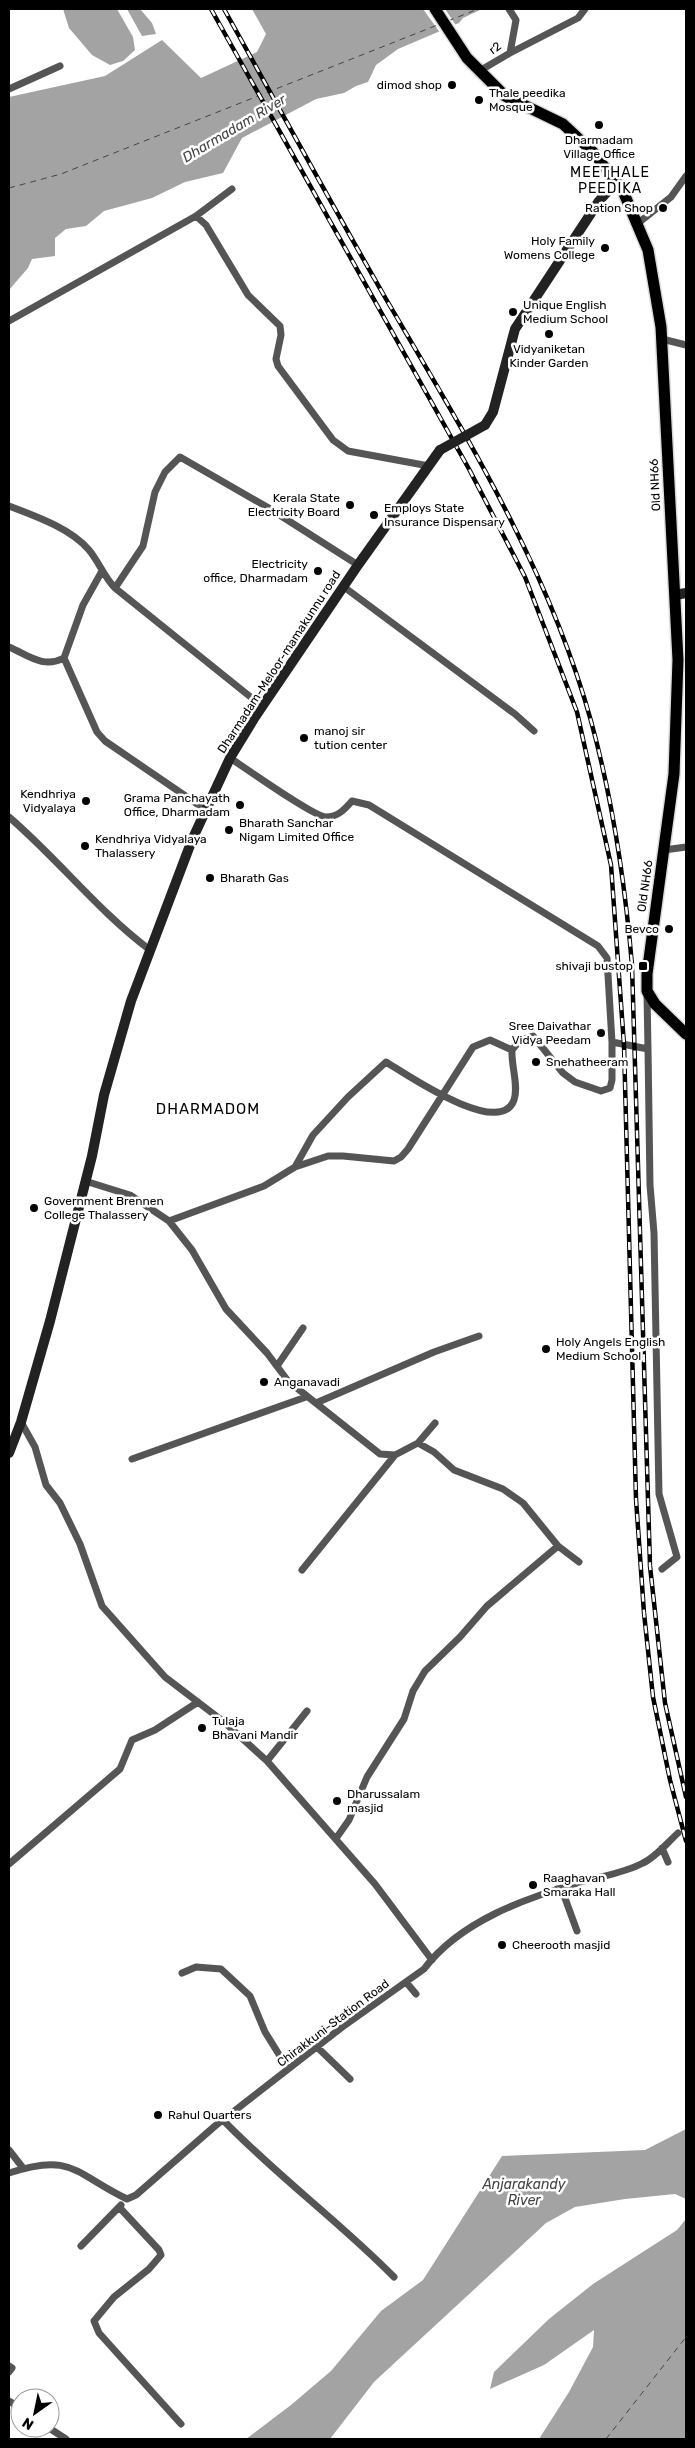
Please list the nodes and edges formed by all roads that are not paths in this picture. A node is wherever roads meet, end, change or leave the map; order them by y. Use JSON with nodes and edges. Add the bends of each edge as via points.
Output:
{"nodes":[{"id":1,"x":435,"y":9,"type":"edge"},
{"id":2,"x":509,"y":9,"type":"edge"},
{"id":3,"x":585,"y":9,"type":"edge"},
{"id":4,"x":510,"y":53,"type":"junction"},
{"id":5,"x":60,"y":66,"type":"dead end"},
{"id":6,"x":481,"y":70,"type":"junction"},
{"id":7,"x":9,"y":89,"type":"edge"},
{"id":8,"x":686,"y":176,"type":"edge"},
{"id":9,"x":617,"y":181,"type":"junction"},
{"id":10,"x":232,"y":189,"type":"dead end"},
{"id":11,"x":196,"y":216,"type":"junction"},
{"id":12,"x":637,"y":224,"type":"junction"},
{"id":13,"x":9,"y":321,"type":"edge"},
{"id":14,"x":662,"y":339,"type":"junction"},
{"id":15,"x":686,"y":345,"type":"edge"},
{"id":16,"x":428,"y":466,"type":"junction"},
{"id":17,"x":9,"y":506,"type":"edge"},
{"id":18,"x":358,"y":565,"type":"junction"},
{"id":19,"x":102,"y":571,"type":"junction"},
{"id":20,"x":344,"y":587,"type":"junction"},
{"id":21,"x":115,"y":588,"type":"junction"},
{"id":22,"x":681,"y":594,"type":"edge"},
{"id":23,"x":9,"y":647,"type":"edge"},
{"id":24,"x":64,"y":658,"type":"junction"},
{"id":25,"x":263,"y":707,"type":"junction"},
{"id":26,"x":534,"y":731,"type":"dead end"},
{"id":27,"x":230,"y":758,"type":"junction"},
{"id":28,"x":206,"y":810,"type":"junction"},
{"id":29,"x":9,"y":816,"type":"edge"},
{"id":30,"x":686,"y":847,"type":"edge"},
{"id":31,"x":664,"y":850,"type":"junction"},
{"id":32,"x":150,"y":950,"type":"junction"},
{"id":33,"x":647,"y":991,"type":"junction"},
{"id":34,"x":686,"y":1034,"type":"edge"},
{"id":35,"x":612,"y":1042,"type":"junction"},
{"id":36,"x":648,"y":1049,"type":"junction"},
{"id":37,"x":512,"y":1050,"type":"junction"},
{"id":38,"x":442,"y":1097,"type":"junction"},
{"id":39,"x":294,"y":1167,"type":"junction"},
{"id":40,"x":84,"y":1181,"type":"junction"},
{"id":41,"x":169,"y":1221,"type":"junction"},
{"id":42,"x":303,"y":1328,"type":"dead end"},
{"id":43,"x":479,"y":1336,"type":"dead end"},
{"id":44,"x":277,"y":1366,"type":"junction"},
{"id":45,"x":306,"y":1397,"type":"junction"},
{"id":46,"x":316,"y":1403,"type":"junction"},
{"id":47,"x":21,"y":1422,"type":"junction"},
{"id":48,"x":435,"y":1423,"type":"dead end"},
{"id":49,"x":418,"y":1443,"type":"junction"},
{"id":50,"x":9,"y":1453,"type":"edge"},
{"id":51,"x":395,"y":1455,"type":"junction"},
{"id":52,"x":132,"y":1458,"type":"dead end"},
{"id":53,"x":558,"y":1546,"type":"junction"},
{"id":54,"x":579,"y":1562,"type":"dead end"},
{"id":55,"x":662,"y":1569,"type":"dead end"},
{"id":56,"x":302,"y":1570,"type":"dead end"},
{"id":57,"x":198,"y":1702,"type":"junction"},
{"id":58,"x":307,"y":1712,"type":"dead end"},
{"id":59,"x":267,"y":1761,"type":"junction"},
{"id":60,"x":678,"y":1834,"type":"dead end"},
{"id":61,"x":336,"y":1837,"type":"junction"},
{"id":62,"x":662,"y":1848,"type":"junction"},
{"id":63,"x":668,"y":1862,"type":"dead end"},
{"id":64,"x":9,"y":1864,"type":"edge"},
{"id":65,"x":557,"y":1889,"type":"junction"},
{"id":66,"x":577,"y":1930,"type":"dead end"},
{"id":67,"x":432,"y":1960,"type":"junction"},
{"id":68,"x":182,"y":1973,"type":"dead end"},
{"id":69,"x":406,"y":1982,"type":"junction"},
{"id":70,"x":416,"y":1994,"type":"dead end"},
{"id":71,"x":317,"y":2047,"type":"junction"},
{"id":72,"x":288,"y":2069,"type":"junction"},
{"id":73,"x":350,"y":2079,"type":"dead end"},
{"id":74,"x":223,"y":2120,"type":"junction"},
{"id":75,"x":9,"y":2150,"type":"edge"},
{"id":76,"x":23,"y":2168,"type":"junction"},
{"id":77,"x":9,"y":2173,"type":"edge"},
{"id":78,"x":127,"y":2199,"type":"junction"},
{"id":79,"x":119,"y":2207,"type":"junction"},
{"id":80,"x":81,"y":2246,"type":"dead end"},
{"id":81,"x":394,"y":2277,"type":"dead end"},
{"id":82,"x":9,"y":2366,"type":"edge"},
{"id":83,"x":9,"y":2372,"type":"edge"},
{"id":84,"x":181,"y":2424,"type":"dead end"}],
"edges":[{"from":1,"to":6,"type":"main road","name":"Old NH66","via":[[467,58]]},
{"from":2,"to":4,"type":"street","name":"r2","via":[[516,20]]},
{"from":3,"to":4,"type":"street","via":[[578,18]]},
{"from":4,"to":6,"type":"street","name":"r2"},
{"from":5,"to":7,"type":"street"},
{"from":6,"to":9,"type":"main road","name":"Old NH66","via":[[505,96],[563,124],[594,152]]},
{"from":8,"to":12,"type":"street","via":[[671,197]]},
{"from":9,"to":12,"type":"main road","name":"Old NH66"},
{"from":9,"to":16,"type":"main road","name":"Dharmadam-Meloor-mamakunnu road","bridge":true,"via":[[598,201],[515,329],[493,412],[485,425],[440,450]]},
{"from":10,"to":11,"type":"street"},
{"from":11,"to":13,"type":"street"},
{"from":11,"to":16,"type":"street","via":[[206,225],[248,295],[280,326],[278,366],[333,440],[348,451]]},
{"from":12,"to":14,"type":"main road","name":"Old NH66","via":[[648,250]]},
{"from":14,"to":15,"type":"street"},
{"from":14,"to":22,"type":"main road","name":"Old NH66"},
{"from":16,"to":18,"type":"main road","name":"Dharmadam-Meloor-mamakunnu road"},
{"from":17,"to":19,"type":"street","via":[[69,534],[88,549]]},
{"from":18,"to":20,"type":"main road","name":"Dharmadam-Meloor-mamakunnu road"},
{"from":18,"to":21,"type":"street","via":[[267,506],[180,457],[165,472],[155,492],[143,546]]},
{"from":19,"to":21,"type":"street"},
{"from":19,"to":24,"type":"street","via":[[83,605]]},
{"from":20,"to":25,"type":"main road","name":"Dharmadam-Meloor-mamakunnu road"},
{"from":20,"to":26,"type":"street"},
{"from":21,"to":25,"type":"street"},
{"from":22,"to":31,"type":"main road","name":"Old NH66","via":[[674,774]]},
{"from":23,"to":24,"type":"street","via":[[44,663]]},
{"from":24,"to":28,"type":"street","via":[[97,732],[105,742]]},
{"from":25,"to":27,"type":"main road","name":"Dharmadam-Meloor-mamakunnu road"},
{"from":27,"to":28,"type":"main road","name":"Dharmadam-Meloor-mamakunnu road"},
{"from":27,"to":35,"type":"street","via":[[320,816],[340,813],[352,801],[369,805],[598,946],[607,958]]},
{"from":28,"to":32,"type":"main road","name":"Dharmadam-Meloor-mamakunnu road"},
{"from":29,"to":32,"type":"street","via":[[128,934]]},
{"from":30,"to":31,"type":"street"},
{"from":31,"to":33,"type":"main road","name":"Old NH66"},
{"from":32,"to":40,"type":"main road","name":"Dharmadam-Meloor-mamakunnu road","via":[[131,1001],[104,1095]]},
{"from":33,"to":34,"type":"main road","via":[[655,1004]]},
{"from":33,"to":36,"type":"street"},
{"from":35,"to":36,"type":"street"},
{"from":35,"to":37,"type":"street","via":[[612,1080],[610,1088],[605,1091],[575,1082],[563,1073],[533,1036],[520,1040]]},
{"from":36,"to":55,"type":"street","via":[[659,1494],[677,1557]]},
{"from":37,"to":38,"type":"street","via":[[490,1040],[473,1047]]},
{"from":37,"to":38,"type":"street","via":[[514,1099],[509,1108],[502,1112],[474,1110]]},
{"from":38,"to":39,"type":"street","via":[[408,1149],[394,1161],[336,1156]]},
{"from":38,"to":39,"type":"street","via":[[386,1062],[312,1135]]},
{"from":39,"to":41,"type":"street","via":[[264,1186]]},
{"from":40,"to":41,"type":"street","via":[[130,1195]]},
{"from":40,"to":47,"type":"main road","name":"Dharmadam-Meloor-mamakunnu road"},
{"from":41,"to":44,"type":"street","via":[[192,1250],[226,1309]]},
{"from":42,"to":44,"type":"street"},
{"from":43,"to":46,"type":"street"},
{"from":44,"to":45,"type":"street"},
{"from":45,"to":46,"type":"street"},
{"from":45,"to":52,"type":"street"},
{"from":46,"to":51,"type":"street","via":[[373,1450],[388,1456]]},
{"from":47,"to":50,"type":"main road","name":"Dharmadam-Meloor-mamakunnu road"},
{"from":47,"to":57,"type":"street","via":[[35,1447],[46,1485],[60,1504],[80,1544],[102,1606],[165,1677]]},
{"from":48,"to":49,"type":"street"},
{"from":49,"to":51,"type":"street"},
{"from":49,"to":53,"type":"street","via":[[454,1470],[503,1489],[523,1503]]},
{"from":51,"to":56,"type":"street"},
{"from":53,"to":54,"type":"street"},
{"from":53,"to":61,"type":"street","via":[[487,1606],[460,1638],[425,1671],[404,1719],[367,1777],[349,1820]]},
{"from":57,"to":59,"type":"street"},
{"from":57,"to":64,"type":"street","via":[[156,1730],[132,1740],[120,1769]]},
{"from":58,"to":59,"type":"street"},
{"from":59,"to":61,"type":"street"},
{"from":60,"to":62,"type":"street","name":"Chirakkuni-Station Road"},
{"from":61,"to":67,"type":"street"},
{"from":62,"to":63,"type":"street"},
{"from":62,"to":65,"type":"street","name":"Chirakkuni-Station Road","via":[[633,1868]]},
{"from":65,"to":66,"type":"street","via":[[562,1890]]},
{"from":65,"to":67,"type":"street","name":"Chirakkuni-Station Road","via":[[497,1913],[458,1936]]},
{"from":67,"to":69,"type":"street","name":"Chirakkuni-Station Road"},
{"from":68,"to":72,"type":"street","via":[[196,1967],[221,1969],[250,1996],[265,2032]]},
{"from":69,"to":70,"type":"street"},
{"from":69,"to":71,"type":"street","name":"Chirakkuni-Station Road"},
{"from":71,"to":72,"type":"street","name":"Chirakkuni-Station Road"},
{"from":71,"to":73,"type":"street"},
{"from":72,"to":74,"type":"street","name":"Chirakkuni-Station Road","via":[[274,2085]]},
{"from":74,"to":78,"type":"street","name":"Chirakkuni-Station Road","via":[[136,2195]]},
{"from":74,"to":81,"type":"street"},
{"from":75,"to":76,"type":"street"},
{"from":76,"to":77,"type":"street"},
{"from":76,"to":78,"type":"street","via":[[58,2164],[85,2174]]},
{"from":78,"to":79,"type":"street","name":"Chirakkuni-Station Road"},
{"from":79,"to":80,"type":"street","name":"Chirakkuni-Station Road"},
{"from":79,"to":84,"type":"street","via":[[160,2250],[161,2255],[114,2297],[94,2321],[99,2333]]},
{"from":82,"to":83,"type":"street","via":[[12,2368]]}]}
